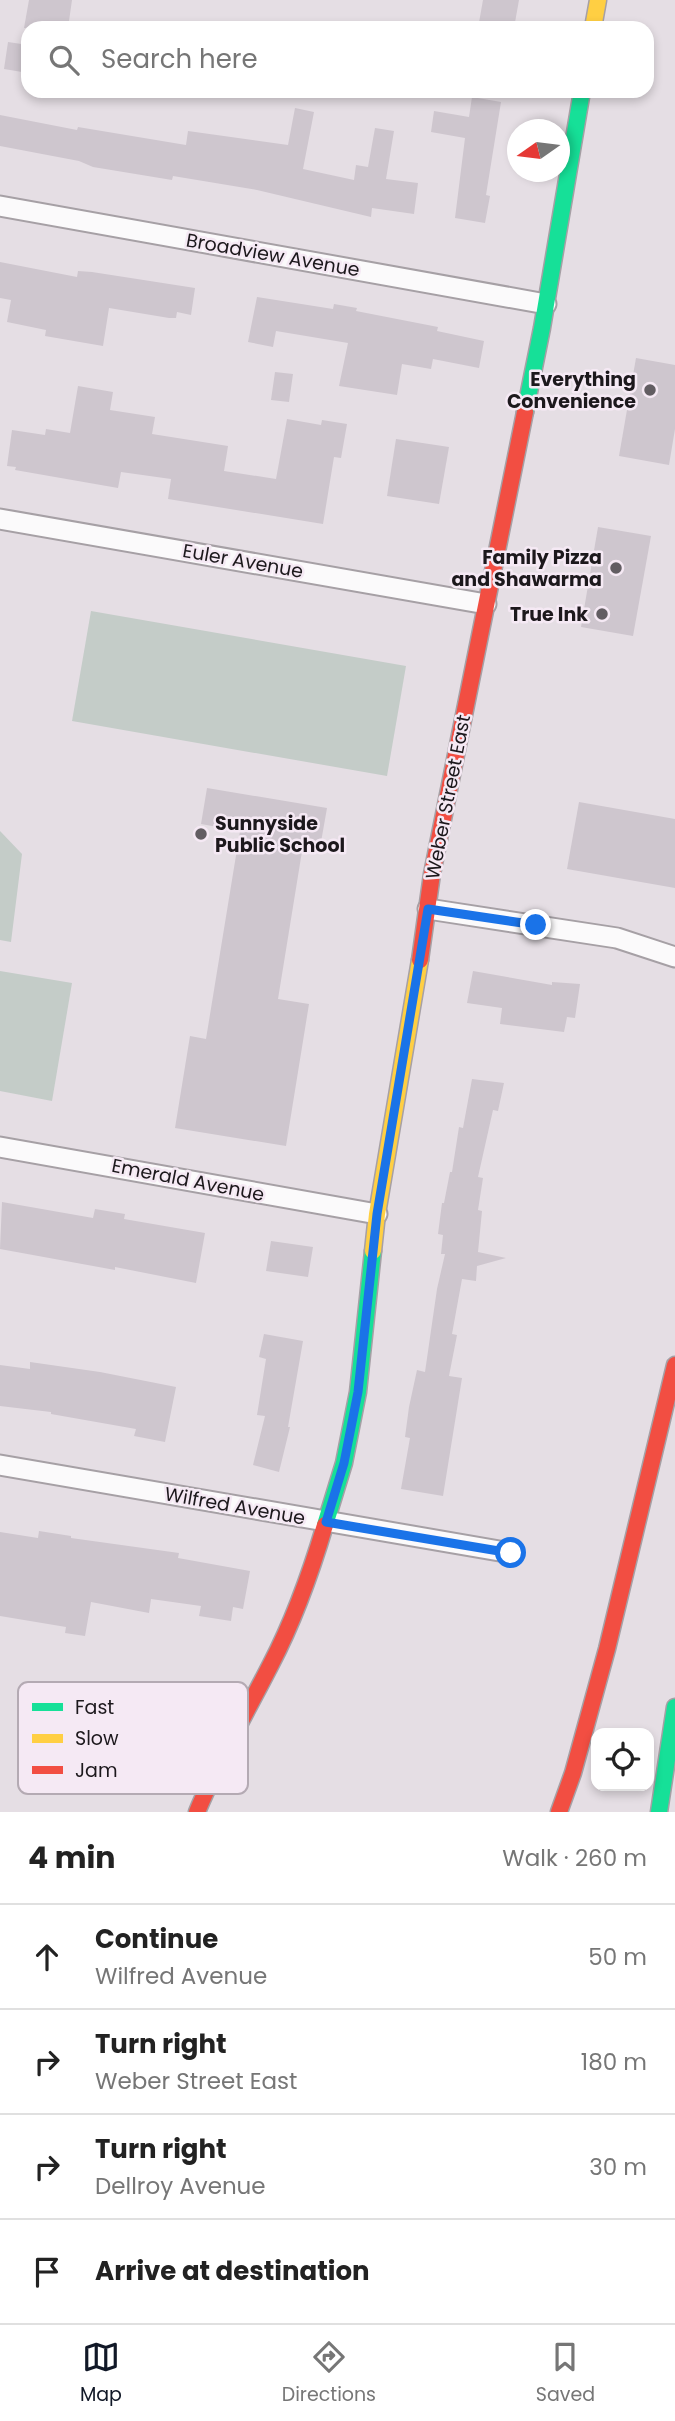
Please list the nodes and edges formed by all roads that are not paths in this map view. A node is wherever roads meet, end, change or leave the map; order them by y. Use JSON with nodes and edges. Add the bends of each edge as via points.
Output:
{"nodes":[{"id":1,"x":598,"y":0,"type":"edge"},
{"id":2,"x":594,"y":21,"type":"edge"},
{"id":3,"x":581,"y":98,"type":"edge"},
{"id":4,"x":0,"y":206,"type":"edge"},
{"id":5,"x":546,"y":304,"type":"junction"},
{"id":6,"x":0,"y":519,"type":"edge"},
{"id":7,"x":486,"y":604,"type":"junction"},
{"id":8,"x":428,"y":909,"type":"junction"},
{"id":9,"x":675,"y":957,"type":"edge"},
{"id":10,"x":0,"y":1147,"type":"edge"},
{"id":11,"x":377,"y":1214,"type":"junction"},
{"id":12,"x":675,"y":1365,"type":"edge"},
{"id":13,"x":0,"y":1465,"type":"edge"},
{"id":14,"x":326,"y":1522,"type":"junction"},
{"id":15,"x":511,"y":1553,"type":"dead end"},
{"id":16,"x":675,"y":1707,"type":"edge"},
{"id":17,"x":248,"y":1710,"type":"edge"},
{"id":18,"x":205,"y":1794,"type":"edge"},
{"id":19,"x":197,"y":1812,"type":"edge"},
{"id":20,"x":559,"y":1812,"type":"edge"},
{"id":21,"x":659,"y":1812,"type":"edge"}],
"edges":[{"from":1,"to":2,"type":"main road"},
{"from":3,"to":5,"type":"main road","name":"Weber Street East"},
{"from":4,"to":5,"type":"street","name":"Broadview Avenue"},
{"from":5,"to":7,"type":"main road","name":"Weber Street East"},
{"from":6,"to":7,"type":"street","name":"Euler Avenue"},
{"from":7,"to":8,"type":"main road","name":"Weber Street East"},
{"from":8,"to":9,"type":"street","via":[[617,938]]},
{"from":8,"to":11,"type":"main road","name":"Weber Street East"},
{"from":10,"to":11,"type":"street","name":"Emerald Avenue"},
{"from":11,"to":14,"type":"main road","name":"Weber Street East","via":[[358,1392]]},
{"from":12,"to":20,"type":"main road","via":[[607,1649]]},
{"from":13,"to":14,"type":"street","name":"Wilfred Avenue"},
{"from":14,"to":15,"type":"street","name":"Wilfred Avenue"},
{"from":14,"to":17,"type":"main road","name":"Weber Street East","via":[[274,1661]]},
{"from":16,"to":21,"type":"main road"},
{"from":18,"to":19,"type":"main road","name":"Weber Street East"}]}
